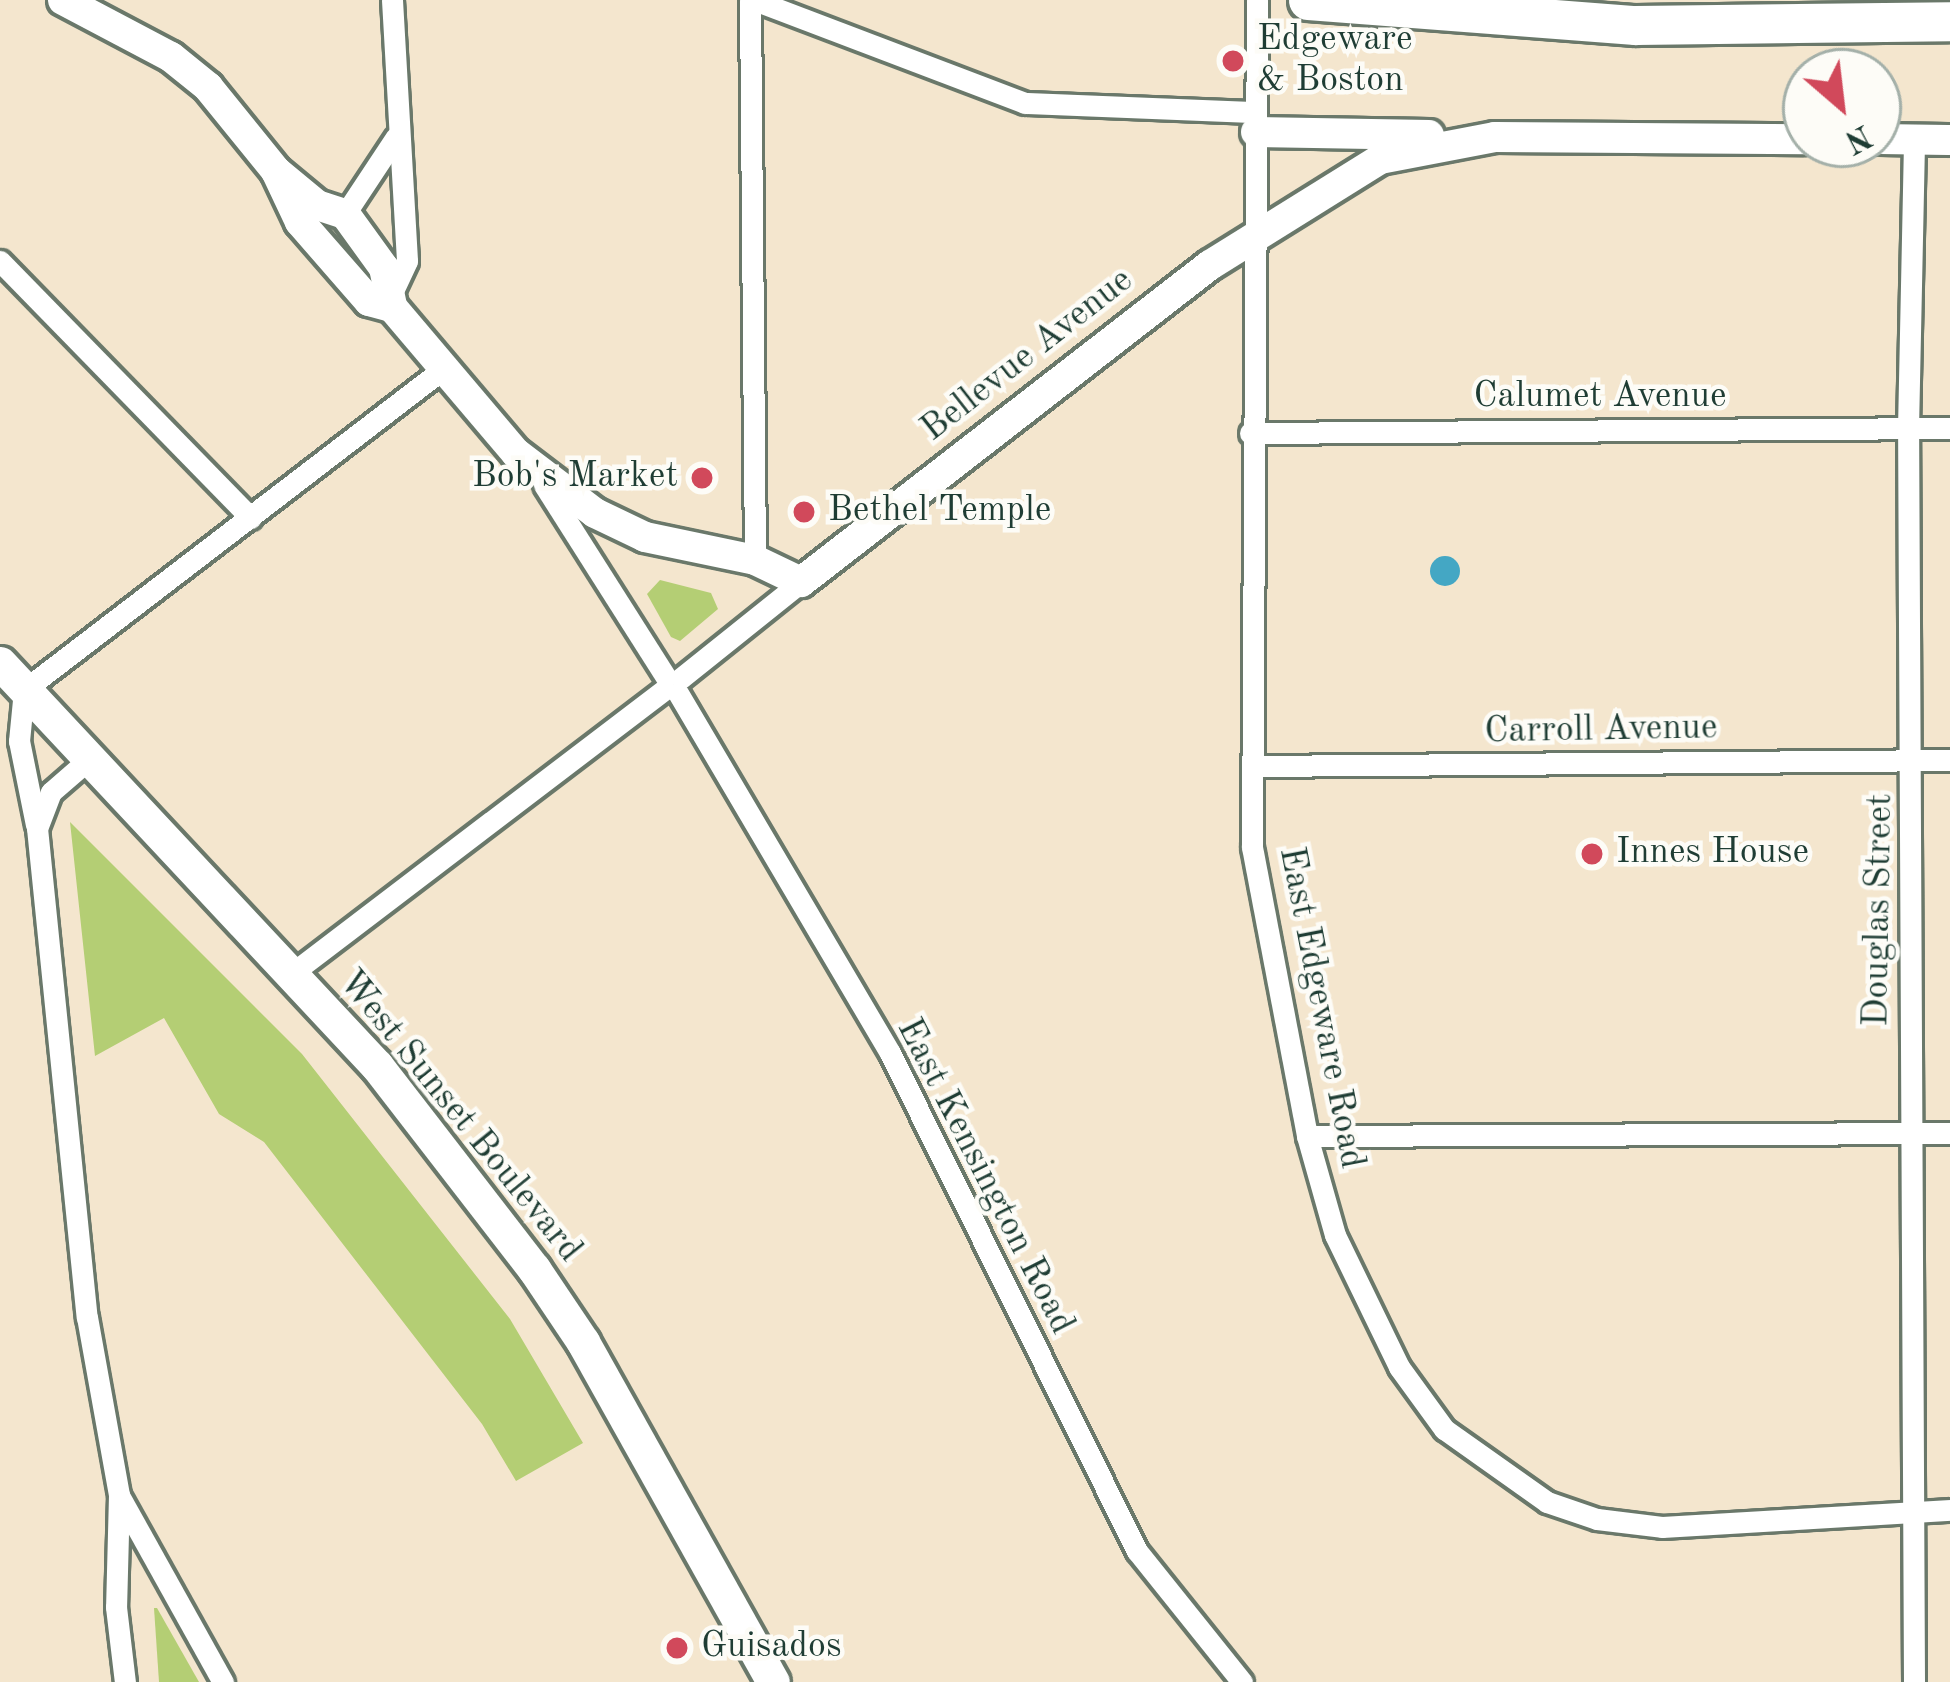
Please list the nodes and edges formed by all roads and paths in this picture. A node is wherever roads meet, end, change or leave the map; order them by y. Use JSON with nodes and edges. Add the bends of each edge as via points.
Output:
{"nodes":[{"id":1,"x":63,"y":0,"type":"edge"},
{"id":2,"x":392,"y":0,"type":"edge"},
{"id":3,"x":752,"y":0,"type":"edge"},
{"id":4,"x":1257,"y":0,"type":"edge"},
{"id":5,"x":1308,"y":0,"type":"edge"},
{"id":6,"x":1950,"y":21,"type":"edge"},
{"id":7,"x":1255,"y":122,"type":"junction"},
{"id":8,"x":396,"y":137,"type":"junction"},
{"id":9,"x":1495,"y":137,"type":"junction"},
{"id":10,"x":1782,"y":139,"type":"edge"},
{"id":11,"x":1902,"y":140,"type":"edge"},
{"id":12,"x":1914,"y":140,"type":"junction"},
{"id":13,"x":1950,"y":140,"type":"edge"},
{"id":14,"x":276,"y":171,"type":"junction"},
{"id":15,"x":345,"y":214,"type":"junction"},
{"id":16,"x":1255,"y":235,"type":"junction"},
{"id":17,"x":0,"y":261,"type":"edge"},
{"id":18,"x":393,"y":298,"type":"junction"},
{"id":19,"x":443,"y":369,"type":"junction"},
{"id":20,"x":1908,"y":428,"type":"junction"},
{"id":21,"x":1950,"y":428,"type":"edge"},
{"id":22,"x":1250,"y":433,"type":"junction"},
{"id":23,"x":516,"y":453,"type":"junction"},
{"id":24,"x":250,"y":518,"type":"junction"},
{"id":25,"x":755,"y":560,"type":"junction"},
{"id":26,"x":801,"y":582,"type":"junction"},
{"id":27,"x":0,"y":663,"type":"edge"},
{"id":28,"x":672,"y":684,"type":"junction"},
{"id":29,"x":24,"y":690,"type":"junction"},
{"id":30,"x":88,"y":760,"type":"junction"},
{"id":31,"x":1915,"y":760,"type":"junction"},
{"id":32,"x":1950,"y":760,"type":"edge"},
{"id":33,"x":1254,"y":766,"type":"junction"},
{"id":34,"x":37,"y":828,"type":"junction"},
{"id":35,"x":291,"y":974,"type":"junction"},
{"id":36,"x":1950,"y":1133,"type":"edge"},
{"id":37,"x":1910,"y":1134,"type":"junction"},
{"id":38,"x":1307,"y":1136,"type":"junction"},
{"id":39,"x":119,"y":1495,"type":"junction"},
{"id":40,"x":1950,"y":1510,"type":"edge"},
{"id":41,"x":1913,"y":1512,"type":"junction"},
{"id":42,"x":125,"y":1682,"type":"edge"},
{"id":43,"x":223,"y":1682,"type":"edge"},
{"id":44,"x":773,"y":1682,"type":"edge"},
{"id":45,"x":1242,"y":1682,"type":"edge"},
{"id":46,"x":1914,"y":1682,"type":"edge"}],
"edges":[{"from":1,"to":14,"type":"street","via":[[126,27],[196,77]]},
{"from":2,"to":8,"type":"street"},
{"from":3,"to":7,"type":"street","via":[[1025,103]]},
{"from":3,"to":25,"type":"street"},
{"from":4,"to":7,"type":"street","name":"East Edgeware Road"},
{"from":5,"to":6,"type":"highway","via":[[1635,25]]},
{"from":7,"to":9,"type":"street"},
{"from":7,"to":16,"type":"street","name":"East Edgeware Road"},
{"from":8,"to":15,"type":"street"},
{"from":8,"to":18,"type":"street","via":[[406,261]]},
{"from":9,"to":10,"type":"street","name":"Bellevue Avenue"},
{"from":9,"to":16,"type":"street","name":"Bellevue Avenue","via":[[1381,159]]},
{"from":11,"to":12,"type":"street"},
{"from":12,"to":13,"type":"street"},
{"from":12,"to":20,"type":"street","name":"Douglas Street"},
{"from":14,"to":15,"type":"street","via":[[317,205]]},
{"from":14,"to":18,"type":"street","via":[[301,222],[369,302]]},
{"from":15,"to":18,"type":"street"},
{"from":16,"to":22,"type":"street","name":"East Edgeware Road"},
{"from":16,"to":26,"type":"street","name":"Bellevue Avenue"},
{"from":17,"to":24,"type":"street"},
{"from":18,"to":19,"type":"street"},
{"from":19,"to":23,"type":"street"},
{"from":19,"to":24,"type":"street"},
{"from":20,"to":21,"type":"street","name":"Calumet Avenue"},
{"from":20,"to":22,"type":"street","name":"Calumet Avenue"},
{"from":20,"to":31,"type":"street","name":"Douglas Street"},
{"from":22,"to":33,"type":"street","name":"East Edgeware Road"},
{"from":23,"to":25,"type":"street","via":[[595,513],[645,537]]},
{"from":23,"to":28,"type":"street","name":"East Kensington Road","via":[[598,561]]},
{"from":24,"to":29,"type":"street"},
{"from":25,"to":26,"type":"street"},
{"from":26,"to":28,"type":"street"},
{"from":27,"to":29,"type":"main road","name":"West Sunset Boulevard"},
{"from":28,"to":35,"type":"street"},
{"from":28,"to":45,"type":"street","name":"East Kensington Road","via":[[890,1053],[1142,1560]]},
{"from":29,"to":30,"type":"main road","name":"West Sunset Boulevard"},
{"from":29,"to":34,"type":"street","via":[[19,741]]},
{"from":30,"to":34,"type":"street","via":[[51,792]]},
{"from":30,"to":35,"type":"main road","name":"West Sunset Boulevard"},
{"from":31,"to":32,"type":"street","name":"Carroll Avenue"},
{"from":31,"to":33,"type":"street","name":"Carroll Avenue"},
{"from":31,"to":37,"type":"street","name":"Douglas Street"},
{"from":33,"to":38,"type":"street","name":"East Edgeware Road","via":[[1252,847]]},
{"from":34,"to":39,"type":"street","via":[[87,1317]]},
{"from":35,"to":44,"type":"main road","name":"West Sunset Boulevard","via":[[376,1066],[560,1304]]},
{"from":36,"to":37,"type":"street"},
{"from":37,"to":38,"type":"street"},
{"from":37,"to":41,"type":"street","name":"Douglas Street"},
{"from":38,"to":41,"type":"street","name":"East Edgeware Road","via":[[1335,1235],[1399,1367],[1444,1429],[1494,1470],[1597,1519],[1662,1527]]},
{"from":39,"to":42,"type":"street","via":[[116,1607]]},
{"from":39,"to":43,"type":"street"},
{"from":40,"to":41,"type":"street","name":"East Edgeware Road"},
{"from":41,"to":46,"type":"street","name":"Douglas Street"}]}
